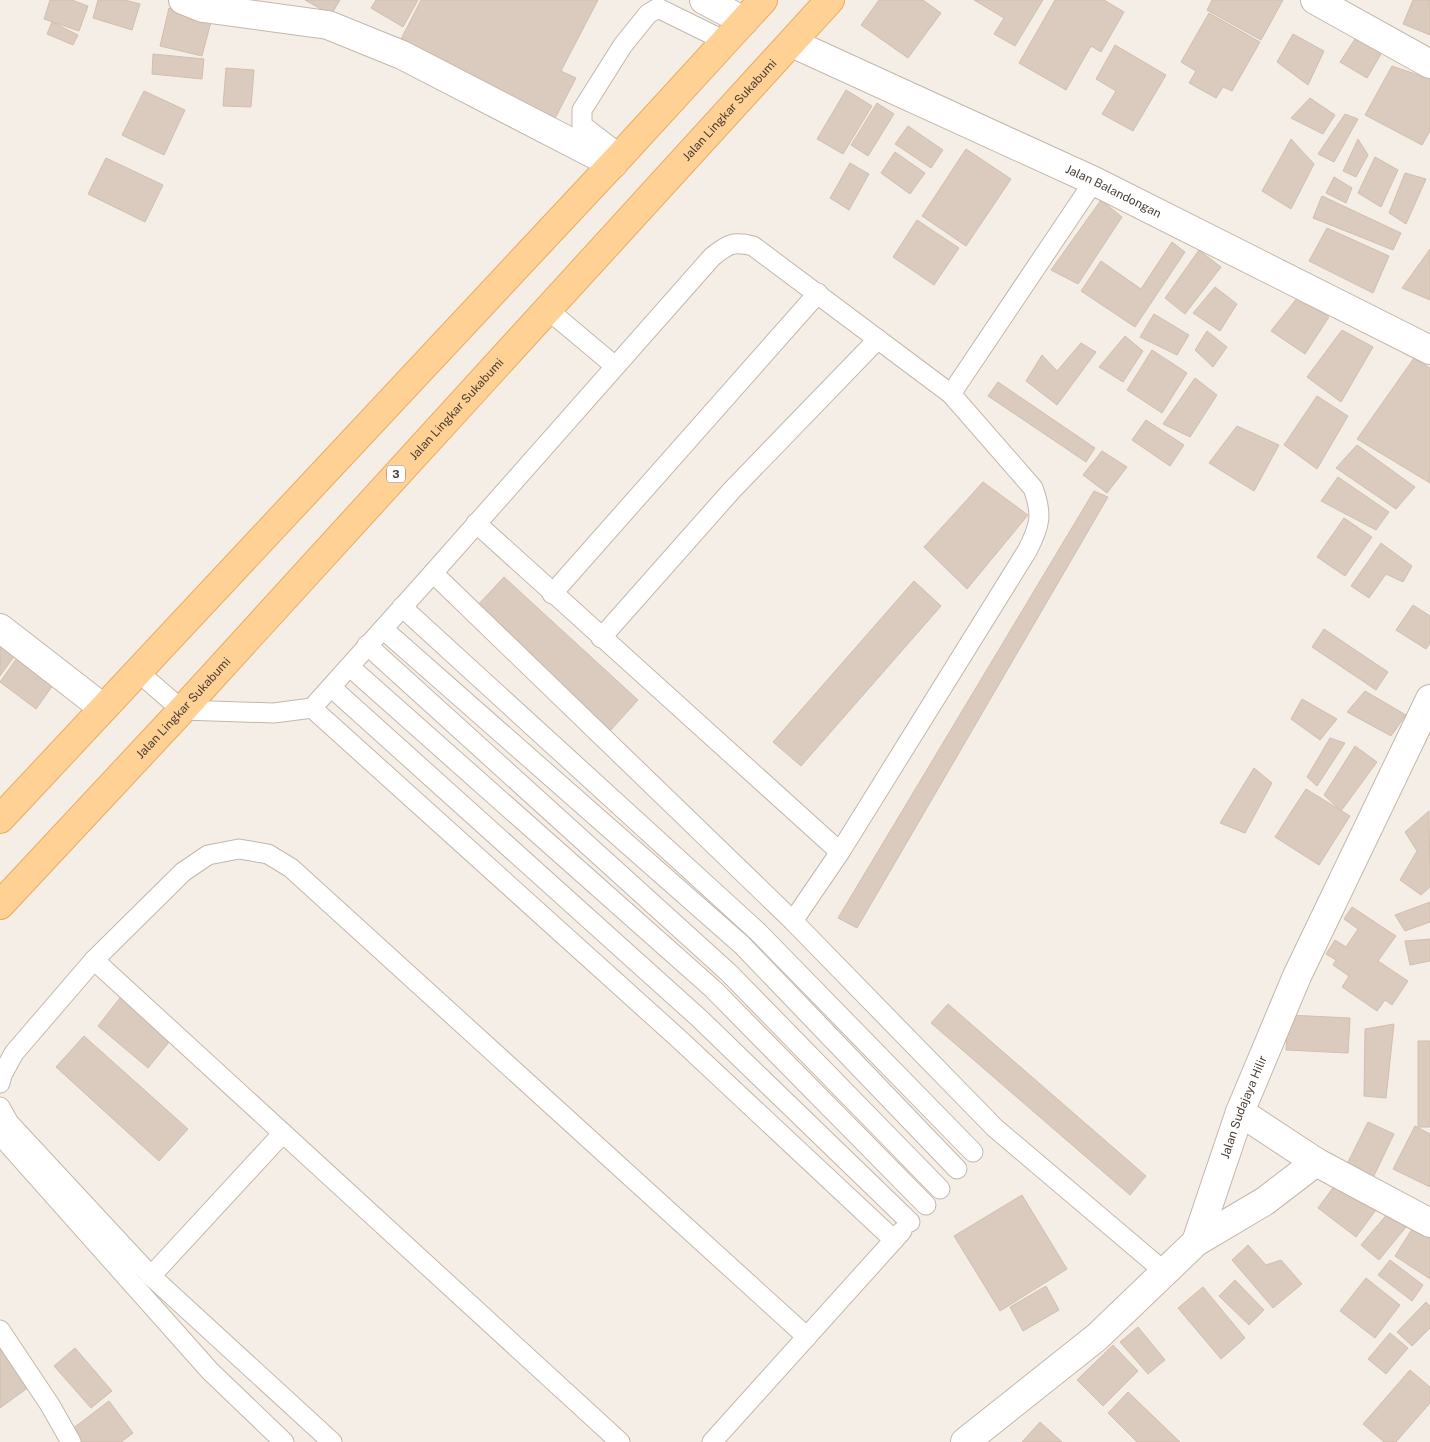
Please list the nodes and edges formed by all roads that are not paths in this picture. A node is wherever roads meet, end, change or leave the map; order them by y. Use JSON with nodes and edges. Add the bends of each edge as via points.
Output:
{"nodes":[{"id":1,"x":183,"y":0,"type":"edge"},
{"id":2,"x":704,"y":0,"type":"edge"},
{"id":3,"x":763,"y":0,"type":"edge"},
{"id":4,"x":830,"y":0,"type":"edge"},
{"id":5,"x":1315,"y":0,"type":"edge"},
{"id":6,"x":744,"y":21,"type":"junction"},
{"id":7,"x":725,"y":41,"type":"junction"},
{"id":8,"x":792,"y":43,"type":"junction"},
{"id":9,"x":1430,"y":64,"type":"edge"},
{"id":10,"x":617,"y":160,"type":"junction"},
{"id":11,"x":1094,"y":181,"type":"junction"},
{"id":12,"x":818,"y":293,"type":"junction"},
{"id":13,"x":547,"y":309,"type":"junction"},
{"id":14,"x":878,"y":339,"type":"junction"},
{"id":15,"x":1430,"y":350,"type":"edge"},
{"id":16,"x":614,"y":366,"type":"junction"},
{"id":17,"x":951,"y":394,"type":"junction"},
{"id":18,"x":476,"y":523,"type":"junction"},
{"id":19,"x":433,"y":573,"type":"junction"},
{"id":20,"x":552,"y":594,"type":"junction"},
{"id":21,"x":402,"y":607,"type":"junction"},
{"id":22,"x":0,"y":628,"type":"edge"},
{"id":23,"x":383,"y":629,"type":"junction"},
{"id":24,"x":601,"y":638,"type":"junction"},
{"id":25,"x":367,"y":645,"type":"junction"},
{"id":26,"x":350,"y":666,"type":"junction"},
{"id":27,"x":138,"y":671,"type":"junction"},
{"id":28,"x":331,"y":687,"type":"junction"},
{"id":29,"x":1430,"y":699,"type":"edge"},
{"id":30,"x":103,"y":708,"type":"junction"},
{"id":31,"x":312,"y":708,"type":"junction"},
{"id":32,"x":182,"y":710,"type":"junction"},
{"id":33,"x":0,"y":819,"type":"edge"},
{"id":34,"x":840,"y":852,"type":"junction"},
{"id":35,"x":0,"y":905,"type":"edge"},
{"id":36,"x":793,"y":921,"type":"junction"},
{"id":37,"x":94,"y":960,"type":"junction"},
{"id":38,"x":0,"y":1083,"type":"edge"},
{"id":39,"x":0,"y":1107,"type":"edge"},
{"id":40,"x":1240,"y":1112,"type":"junction"},
{"id":41,"x":995,"y":1128,"type":"junction"},
{"id":42,"x":283,"y":1134,"type":"junction"},
{"id":43,"x":0,"y":1135,"type":"edge"},
{"id":44,"x":973,"y":1152,"type":"junction"},
{"id":45,"x":1316,"y":1162,"type":"junction"},
{"id":46,"x":957,"y":1169,"type":"junction"},
{"id":47,"x":940,"y":1189,"type":"junction"},
{"id":48,"x":926,"y":1205,"type":"junction"},
{"id":49,"x":910,"y":1222,"type":"junction"},
{"id":50,"x":1430,"y":1223,"type":"edge"},
{"id":51,"x":894,"y":1240,"type":"junction"},
{"id":52,"x":1196,"y":1242,"type":"junction"},
{"id":53,"x":1166,"y":1273,"type":"junction"},
{"id":54,"x":151,"y":1276,"type":"junction"},
{"id":55,"x":0,"y":1330,"type":"edge"},
{"id":56,"x":807,"y":1337,"type":"junction"},
{"id":57,"x":71,"y":1442,"type":"edge"},
{"id":58,"x":284,"y":1442,"type":"edge"},
{"id":59,"x":332,"y":1442,"type":"edge"},
{"id":60,"x":620,"y":1442,"type":"edge"},
{"id":61,"x":712,"y":1442,"type":"edge"},
{"id":62,"x":965,"y":1442,"type":"edge"}],
"edges":[{"from":1,"to":10,"type":"street","via":[[203,8],[328,25],[402,55]]},
{"from":2,"to":6,"type":"street"},
{"from":3,"to":6,"type":"main road"},
{"from":4,"to":8,"type":"main road","name":"Jalan Lingkar Sukabumi","number":"3"},
{"from":5,"to":9,"type":"street"},
{"from":6,"to":7,"type":"main road"},
{"from":7,"to":10,"type":"main road"},
{"from":7,"to":10,"type":"lane","via":[[658,8],[648,14],[623,45],[582,110],[582,125]]},
{"from":8,"to":11,"type":"street","name":"Jalan Balandongan"},
{"from":8,"to":13,"type":"main road","name":"Jalan Lingkar Sukabumi","number":"3"},
{"from":10,"to":27,"type":"main road"},
{"from":11,"to":15,"type":"street","name":"Jalan Balandongan"},
{"from":11,"to":17,"type":"lane"},
{"from":12,"to":14,"type":"lane"},
{"from":12,"to":16,"type":"lane","via":[[753,246],[737,242],[723,247]]},
{"from":12,"to":20,"type":"lane"},
{"from":13,"to":16,"type":"lane"},
{"from":13,"to":32,"type":"main road","name":"Jalan Lingkar Sukabumi","number":"3"},
{"from":14,"to":17,"type":"lane"},
{"from":14,"to":24,"type":"lane","via":[[732,490]]},
{"from":16,"to":18,"type":"lane"},
{"from":17,"to":34,"type":"lane","via":[[1033,488],[1040,506],[1038,529]]},
{"from":18,"to":19,"type":"lane"},
{"from":18,"to":20,"type":"lane"},
{"from":19,"to":21,"type":"lane"},
{"from":19,"to":36,"type":"lane"},
{"from":20,"to":24,"type":"lane"},
{"from":21,"to":23,"type":"lane"},
{"from":21,"to":44,"type":"lane","via":[[758,932]]},
{"from":22,"to":30,"type":"street"},
{"from":23,"to":25,"type":"lane"},
{"from":23,"to":46,"type":"lane","via":[[742,945]]},
{"from":24,"to":34,"type":"lane"},
{"from":25,"to":26,"type":"lane"},
{"from":25,"to":47,"type":"lane","via":[[729,973]]},
{"from":26,"to":28,"type":"lane"},
{"from":26,"to":48,"type":"lane","via":[[713,989]]},
{"from":27,"to":30,"type":"main road"},
{"from":27,"to":32,"type":"lane"},
{"from":28,"to":31,"type":"lane"},
{"from":28,"to":49,"type":"lane","via":[[699,1018]]},
{"from":29,"to":40,"type":"street","name":"Jalan Sudajaya Hilir","via":[[1297,976]]},
{"from":30,"to":33,"type":"main road"},
{"from":31,"to":32,"type":"lane","via":[[274,713]]},
{"from":31,"to":51,"type":"lane","via":[[679,1039]]},
{"from":32,"to":35,"type":"main road","name":"Jalan Lingkar Sukabumi","number":"3"},
{"from":34,"to":36,"type":"lane"},
{"from":36,"to":41,"type":"lane"},
{"from":37,"to":38,"type":"lane","via":[[14,1053]]},
{"from":37,"to":42,"type":"lane"},
{"from":37,"to":56,"type":"lane","via":[[183,872],[208,854],[239,849],[268,854],[291,868]]},
{"from":39,"to":54,"type":"lane","via":[[10,1123]]},
{"from":40,"to":45,"type":"street"},
{"from":40,"to":52,"type":"street","name":"Jalan Sudajaya Hilir"},
{"from":41,"to":44,"type":"lane"},
{"from":41,"to":53,"type":"lane"},
{"from":42,"to":54,"type":"lane"},
{"from":42,"to":60,"type":"lane"},
{"from":43,"to":58,"type":"lane","via":[[210,1370]]},
{"from":44,"to":46,"type":"lane"},
{"from":45,"to":50,"type":"street"},
{"from":45,"to":52,"type":"street","via":[[1265,1201]]},
{"from":46,"to":47,"type":"lane"},
{"from":47,"to":48,"type":"lane"},
{"from":48,"to":49,"type":"lane"},
{"from":49,"to":51,"type":"lane"},
{"from":51,"to":56,"type":"lane"},
{"from":52,"to":53,"type":"street","name":"Jalan Sudajaya Hilir"},
{"from":53,"to":62,"type":"street","name":"Jalan Sudajaya Hilir","via":[[1097,1337]]},
{"from":54,"to":59,"type":"lane"},
{"from":55,"to":57,"type":"lane","via":[[50,1404]]},
{"from":56,"to":61,"type":"lane"}]}
